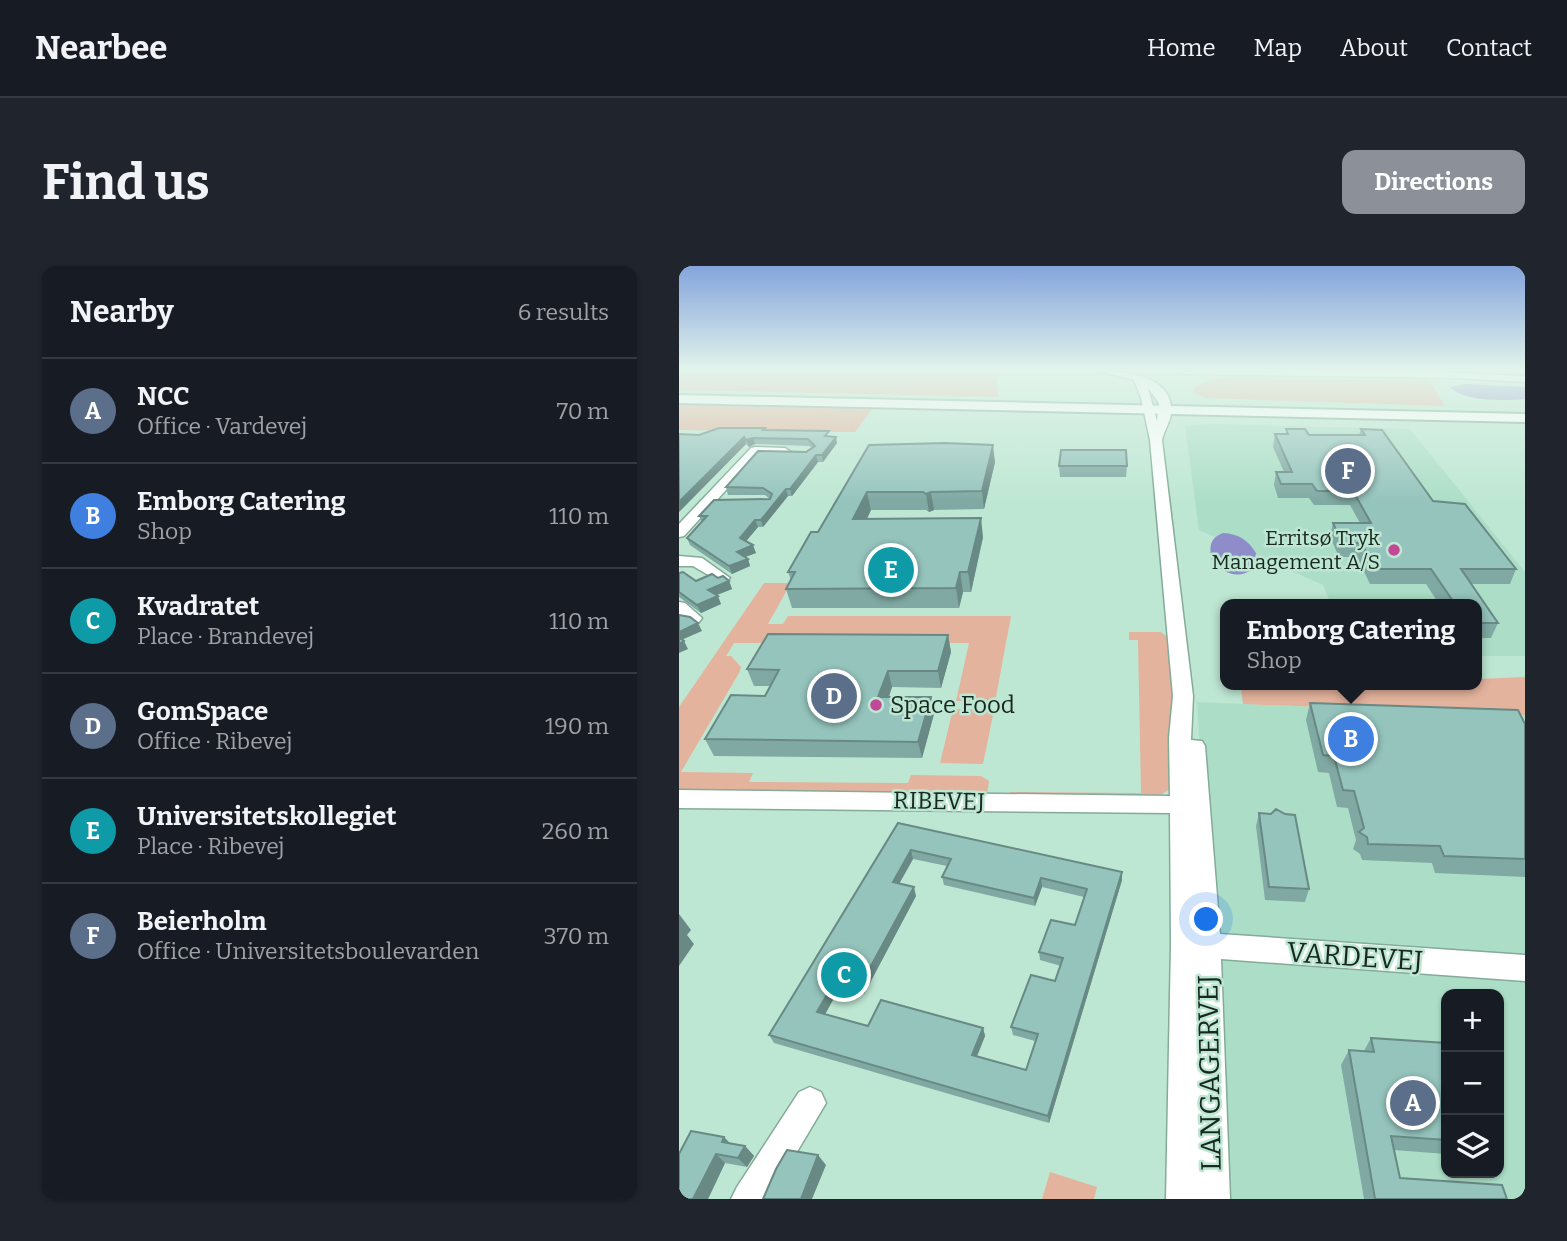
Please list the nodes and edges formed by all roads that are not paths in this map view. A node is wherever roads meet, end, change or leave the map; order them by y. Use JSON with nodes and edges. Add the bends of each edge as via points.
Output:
{"nodes":[{"id":1,"x":1149,"y":415,"type":"edge"},
{"id":2,"x":1162,"y":415,"type":"edge"},
{"id":3,"x":1421,"y":415,"type":"edge"},
{"id":4,"x":1525,"y":418,"type":"edge"},
{"id":5,"x":1156,"y":440,"type":"junction"},
{"id":6,"x":795,"y":452,"type":"edge"},
{"id":7,"x":709,"y":501,"type":"junction"},
{"id":8,"x":731,"y":502,"type":"edge"},
{"id":9,"x":679,"y":533,"type":"edge"},
{"id":10,"x":679,"y":561,"type":"edge"},
{"id":11,"x":722,"y":578,"type":"edge"},
{"id":12,"x":679,"y":799,"type":"edge"},
{"id":13,"x":1190,"y":804,"type":"junction"},
{"id":14,"x":1196,"y":945,"type":"junction"},
{"id":15,"x":1525,"y":968,"type":"edge"},
{"id":16,"x":810,"y":1102,"type":"dead end"},
{"id":17,"x":749,"y":1199,"type":"edge"},
{"id":18,"x":1184,"y":1199,"type":"edge"},
{"id":19,"x":1212,"y":1199,"type":"edge"}],
"edges":[{"from":1,"to":5,"type":"street","name":"LANGAGERVEJ"},
{"from":2,"to":5,"type":"street","name":"LANGAGERVEJ"},
{"from":3,"to":4,"type":"main road"},
{"from":5,"to":13,"type":"street","name":"LANGAGERVEJ"},
{"from":6,"to":7,"type":"street","via":[[759,446]]},
{"from":7,"to":8,"type":"street"},
{"from":7,"to":9,"type":"street"},
{"from":10,"to":11,"type":"street","via":[[696,561]]},
{"from":12,"to":13,"type":"street","name":"RIBEVEJ"},
{"from":13,"to":14,"type":"street","name":"LANGAGERVEJ"},
{"from":14,"to":15,"type":"street","name":"VARDEVEJ"},
{"from":14,"to":18,"type":"street","name":"LANGAGERVEJ"},
{"from":14,"to":19,"type":"street","name":"LANGAGERVEJ"},
{"from":16,"to":17,"type":"street"}]}
